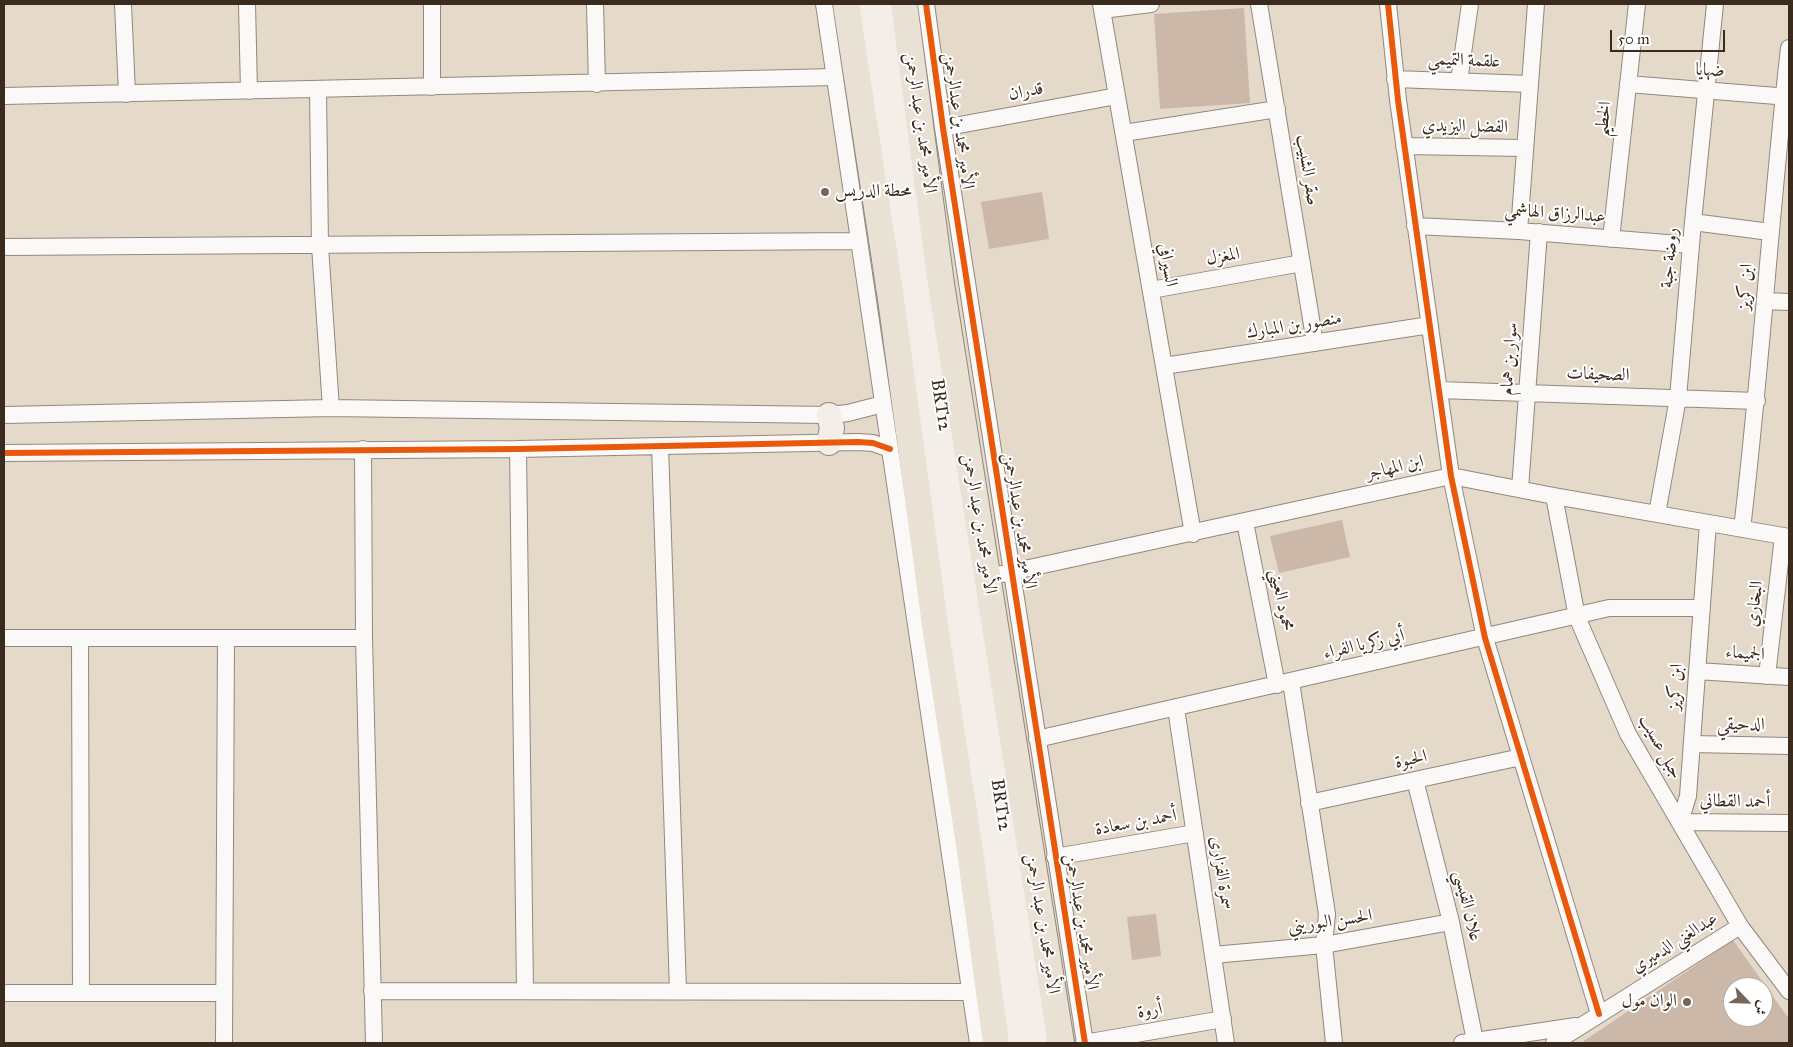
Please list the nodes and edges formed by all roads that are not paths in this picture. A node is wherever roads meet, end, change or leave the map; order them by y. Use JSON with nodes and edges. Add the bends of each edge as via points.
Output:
{"nodes":[{"id":1,"x":123,"y":4,"type":"edge"},
{"id":2,"x":247,"y":4,"type":"edge"},
{"id":3,"x":432,"y":4,"type":"edge"},
{"id":4,"x":595,"y":4,"type":"edge"},
{"id":5,"x":824,"y":4,"type":"edge"},
{"id":6,"x":846,"y":4,"type":"edge"},
{"id":7,"x":860,"y":4,"type":"edge"},
{"id":8,"x":880,"y":4,"type":"edge"},
{"id":9,"x":904,"y":4,"type":"edge"},
{"id":10,"x":926,"y":4,"type":"edge"},
{"id":11,"x":1151,"y":4,"type":"edge"},
{"id":12,"x":1259,"y":4,"type":"edge"},
{"id":13,"x":1388,"y":4,"type":"edge"},
{"id":14,"x":1470,"y":4,"type":"edge"},
{"id":15,"x":1536,"y":4,"type":"edge"},
{"id":16,"x":1637,"y":4,"type":"edge"},
{"id":17,"x":1715,"y":4,"type":"edge"},
{"id":18,"x":1102,"y":7,"type":"edge"},
{"id":19,"x":1789,"y":48,"type":"edge"},
{"id":20,"x":835,"y":77,"type":"junction"},
{"id":21,"x":1396,"y":79,"type":"junction"},
{"id":22,"x":1458,"y":81,"type":"junction"},
{"id":23,"x":597,"y":84,"type":"junction"},
{"id":24,"x":1530,"y":84,"type":"junction"},
{"id":25,"x":1628,"y":84,"type":"junction"},
{"id":26,"x":432,"y":87,"type":"junction"},
{"id":27,"x":318,"y":90,"type":"junction"},
{"id":28,"x":250,"y":91,"type":"junction"},
{"id":29,"x":1706,"y":92,"type":"junction"},
{"id":30,"x":127,"y":94,"type":"junction"},
{"id":31,"x":4,"y":96,"type":"edge"},
{"id":32,"x":1117,"y":96,"type":"junction"},
{"id":33,"x":1787,"y":96,"type":"edge"},
{"id":34,"x":1277,"y":109,"type":"junction"},
{"id":35,"x":943,"y":128,"type":"junction"},
{"id":36,"x":1124,"y":133,"type":"junction"},
{"id":37,"x":1404,"y":146,"type":"junction"},
{"id":38,"x":1525,"y":148,"type":"junction"},
{"id":39,"x":1693,"y":222,"type":"junction"},
{"id":40,"x":1416,"y":226,"type":"junction"},
{"id":41,"x":1519,"y":231,"type":"junction"},
{"id":42,"x":1539,"y":232,"type":"junction"},
{"id":43,"x":1770,"y":232,"type":"junction"},
{"id":44,"x":1611,"y":238,"type":"junction"},
{"id":45,"x":859,"y":241,"type":"junction"},
{"id":46,"x":1691,"y":245,"type":"junction"},
{"id":47,"x":4,"y":246,"type":"edge"},
{"id":48,"x":320,"y":246,"type":"junction"},
{"id":49,"x":1302,"y":263,"type":"junction"},
{"id":50,"x":1151,"y":290,"type":"junction"},
{"id":51,"x":1765,"y":301,"type":"junction"},
{"id":52,"x":1789,"y":302,"type":"edge"},
{"id":53,"x":1430,"y":325,"type":"junction"},
{"id":54,"x":1315,"y":343,"type":"junction"},
{"id":55,"x":1164,"y":366,"type":"junction"},
{"id":56,"x":1438,"y":390,"type":"junction"},
{"id":57,"x":1527,"y":393,"type":"junction"},
{"id":58,"x":1678,"y":398,"type":"junction"},
{"id":59,"x":1757,"y":401,"type":"junction"},
{"id":60,"x":883,"y":404,"type":"junction"},
{"id":61,"x":331,"y":408,"type":"junction"},
{"id":62,"x":4,"y":415,"type":"edge"},
{"id":63,"x":829,"y":415,"type":"junction"},
{"id":64,"x":829,"y":443,"type":"junction"},
{"id":65,"x":660,"y":446,"type":"junction"},
{"id":66,"x":363,"y":449,"type":"junction"},
{"id":67,"x":518,"y":449,"type":"junction"},
{"id":68,"x":890,"y":449,"type":"junction"},
{"id":69,"x":4,"y":453,"type":"edge"},
{"id":70,"x":1451,"y":476,"type":"junction"},
{"id":71,"x":1520,"y":490,"type":"junction"},
{"id":72,"x":1554,"y":496,"type":"junction"},
{"id":73,"x":1657,"y":514,"type":"junction"},
{"id":74,"x":1245,"y":522,"type":"junction"},
{"id":75,"x":1708,"y":523,"type":"junction"},
{"id":76,"x":1742,"y":529,"type":"junction"},
{"id":77,"x":1193,"y":534,"type":"junction"},
{"id":78,"x":1786,"y":537,"type":"edge"},
{"id":79,"x":1000,"y":574,"type":"junction"},
{"id":80,"x":1702,"y":608,"type":"junction"},
{"id":81,"x":1578,"y":617,"type":"junction"},
{"id":82,"x":927,"y":633,"type":"junction"},
{"id":83,"x":4,"y":638,"type":"edge"},
{"id":84,"x":80,"y":638,"type":"junction"},
{"id":85,"x":226,"y":638,"type":"junction"},
{"id":86,"x":364,"y":638,"type":"junction"},
{"id":87,"x":1485,"y":638,"type":"junction"},
{"id":88,"x":1697,"y":671,"type":"junction"},
{"id":89,"x":1767,"y":676,"type":"junction"},
{"id":90,"x":1789,"y":677,"type":"edge"},
{"id":91,"x":1284,"y":683,"type":"junction"},
{"id":92,"x":1176,"y":708,"type":"junction"},
{"id":93,"x":1036,"y":739,"type":"junction"},
{"id":94,"x":1692,"y":744,"type":"junction"},
{"id":95,"x":1789,"y":746,"type":"edge"},
{"id":96,"x":1521,"y":757,"type":"junction"},
{"id":97,"x":1415,"y":780,"type":"junction"},
{"id":98,"x":1310,"y":804,"type":"junction"},
{"id":99,"x":1680,"y":822,"type":"junction"},
{"id":100,"x":1789,"y":823,"type":"edge"},
{"id":101,"x":1194,"y":833,"type":"junction"},
{"id":102,"x":970,"y":844,"type":"junction"},
{"id":103,"x":1056,"y":858,"type":"junction"},
{"id":104,"x":958,"y":905,"type":"junction"},
{"id":105,"x":1452,"y":922,"type":"junction"},
{"id":106,"x":1740,"y":926,"type":"junction"},
{"id":107,"x":1324,"y":945,"type":"junction"},
{"id":108,"x":1213,"y":955,"type":"junction"},
{"id":109,"x":372,"y":991,"type":"junction"},
{"id":110,"x":526,"y":991,"type":"junction"},
{"id":111,"x":678,"y":991,"type":"junction"},
{"id":112,"x":1789,"y":991,"type":"edge"},
{"id":113,"x":971,"y":992,"type":"junction"},
{"id":114,"x":4,"y":993,"type":"edge"},
{"id":115,"x":81,"y":993,"type":"junction"},
{"id":116,"x":224,"y":993,"type":"junction"},
{"id":117,"x":1599,"y":1014,"type":"junction"},
{"id":118,"x":1222,"y":1019,"type":"junction"},
{"id":119,"x":1580,"y":1026,"type":"junction"},
{"id":120,"x":1469,"y":1042,"type":"edge"},
{"id":121,"x":224,"y":1043,"type":"edge"},
{"id":122,"x":374,"y":1043,"type":"edge"},
{"id":123,"x":978,"y":1043,"type":"edge"},
{"id":124,"x":996,"y":1043,"type":"edge"},
{"id":125,"x":1017,"y":1043,"type":"edge"},
{"id":126,"x":1036,"y":1043,"type":"edge"},
{"id":127,"x":1061,"y":1043,"type":"edge"},
{"id":128,"x":1084,"y":1043,"type":"edge"},
{"id":129,"x":1226,"y":1043,"type":"edge"},
{"id":130,"x":1334,"y":1043,"type":"edge"},
{"id":131,"x":1554,"y":1043,"type":"edge"}],
"edges":[{"from":1,"to":30,"type":"street"},
{"from":2,"to":28,"type":"street"},
{"from":3,"to":26,"type":"street"},
{"from":4,"to":23,"type":"street"},
{"from":5,"to":20,"type":"street"},
{"from":6,"to":82,"type":"main road","via":[[889,289]]},
{"from":7,"to":125,"type":"main road","name":"BRT12"},
{"from":8,"to":126,"type":"main road","name":"BRT12"},
{"from":9,"to":79,"type":"main road","name":"الأمير محمد بن عبد الرحمن","via":[[942,284]]},
{"from":10,"to":35,"type":"street","name":"الأمير محمد بن عبدالرحمن"},
{"from":11,"to":18,"type":"street"},
{"from":12,"to":34,"type":"street","name":"صقر الشبيب"},
{"from":13,"to":21,"type":"street"},
{"from":14,"to":22,"type":"street"},
{"from":15,"to":24,"type":"street"},
{"from":16,"to":25,"type":"street","name":"الخطيم"},
{"from":17,"to":29,"type":"street","name":"روضة جبة"},
{"from":18,"to":32,"type":"street","name":"السيرافي"},
{"from":19,"to":33,"type":"street","name":"ابن كريز"},
{"from":20,"to":23,"type":"street"},
{"from":20,"to":45,"type":"street"},
{"from":21,"to":22,"type":"street","name":"علقمة التميمي"},
{"from":21,"to":37,"type":"street"},
{"from":22,"to":24,"type":"street","name":"علقمة التميمي"},
{"from":23,"to":26,"type":"street"},
{"from":24,"to":38,"type":"street"},
{"from":25,"to":29,"type":"street","name":"ضهايا"},
{"from":25,"to":44,"type":"street","name":"الخطيم"},
{"from":26,"to":27,"type":"street"},
{"from":27,"to":28,"type":"street"},
{"from":27,"to":48,"type":"street"},
{"from":28,"to":30,"type":"street"},
{"from":29,"to":33,"type":"street","name":"ضهايا"},
{"from":29,"to":39,"type":"street","name":"روضة جبة"},
{"from":30,"to":31,"type":"street"},
{"from":32,"to":35,"type":"street","name":"قدران"},
{"from":32,"to":36,"type":"street","name":"السيرافي"},
{"from":33,"to":43,"type":"street","name":"ابن كريز"},
{"from":34,"to":36,"type":"street"},
{"from":34,"to":49,"type":"street","name":"صقر الشبيب"},
{"from":35,"to":79,"type":"street","name":"الأمير محمد بن عبدالرحمن"},
{"from":36,"to":50,"type":"street","name":"السيرافي"},
{"from":37,"to":38,"type":"street","name":"الفضل اليزيدي"},
{"from":37,"to":40,"type":"street"},
{"from":38,"to":41,"type":"street"},
{"from":39,"to":43,"type":"street"},
{"from":39,"to":46,"type":"street","name":"روضة جبة"},
{"from":40,"to":41,"type":"street","name":"عبدالرزاق الهاشمي"},
{"from":40,"to":53,"type":"street"},
{"from":41,"to":42,"type":"street","name":"عبدالرزاق الهاشمي"},
{"from":42,"to":44,"type":"street","name":"عبدالرزاق الهاشمي"},
{"from":42,"to":57,"type":"street","name":"سوار بن همام"},
{"from":43,"to":51,"type":"street","name":"ابن كريز"},
{"from":44,"to":46,"type":"street","name":"عبدالرزاق الهاشمي"},
{"from":45,"to":48,"type":"street"},
{"from":45,"to":60,"type":"street"},
{"from":46,"to":58,"type":"street","name":"روضة جبة"},
{"from":47,"to":48,"type":"street"},
{"from":48,"to":61,"type":"street"},
{"from":49,"to":50,"type":"street","name":"المغزل"},
{"from":49,"to":54,"type":"street","name":"صقر الشبيب"},
{"from":50,"to":55,"type":"street","name":"السيرافي"},
{"from":51,"to":52,"type":"street"},
{"from":51,"to":59,"type":"street","name":"ابن كريز"},
{"from":53,"to":54,"type":"street","name":"منصور بن المبارك"},
{"from":53,"to":56,"type":"street"},
{"from":54,"to":55,"type":"street","name":"منصور بن المبارك"},
{"from":55,"to":77,"type":"street","name":"السيرافي"},
{"from":56,"to":57,"type":"street","name":"الصحيفات"},
{"from":56,"to":70,"type":"street"},
{"from":57,"to":58,"type":"street","name":"الصحيفات"},
{"from":57,"to":71,"type":"street","name":"سوار بن همام"},
{"from":58,"to":59,"type":"street","name":"الصحيفات"},
{"from":58,"to":73,"type":"street","name":"روضة جبة"},
{"from":59,"to":76,"type":"street","name":"ابن كريز"},
{"from":60,"to":63,"type":"street"},
{"from":60,"to":68,"type":"street"},
{"from":61,"to":62,"type":"street"},
{"from":61,"to":63,"type":"street"},
{"from":63,"to":64,"type":"main road","via":[[832,428]]},
{"from":64,"to":65,"type":"street"},
{"from":64,"to":68,"type":"street","via":[[873,443]]},
{"from":65,"to":67,"type":"street"},
{"from":65,"to":111,"type":"street"},
{"from":66,"to":67,"type":"street"},
{"from":66,"to":69,"type":"street"},
{"from":66,"to":86,"type":"street"},
{"from":67,"to":110,"type":"street"},
{"from":68,"to":82,"type":"street"},
{"from":70,"to":71,"type":"street","name":"ابن المهاجر"},
{"from":70,"to":74,"type":"street","name":"ابن المهاجر"},
{"from":70,"to":87,"type":"street"},
{"from":71,"to":72,"type":"street","name":"ابن المهاجر"},
{"from":72,"to":73,"type":"street","name":"ابن المهاجر"},
{"from":72,"to":81,"type":"street","name":"جبل عسيب"},
{"from":73,"to":75,"type":"street","name":"ابن المهاجر"},
{"from":74,"to":77,"type":"street","name":"ابن المهاجر"},
{"from":74,"to":91,"type":"street","name":"محمود العيني"},
{"from":75,"to":76,"type":"street","name":"ابن المهاجر"},
{"from":75,"to":80,"type":"street","name":"ابن كريز"},
{"from":76,"to":78,"type":"street","name":"ابن المهاجر"},
{"from":77,"to":79,"type":"street","name":"ابن المهاجر"},
{"from":78,"to":89,"type":"street","name":"البخاري"},
{"from":79,"to":93,"type":"street","name":"الأمير محمد بن عبدالرحمن"},
{"from":79,"to":127,"type":"main road","name":"الأمير محمد بن عبد الرحمن"},
{"from":80,"to":81,"type":"street","name":"أبي زكريا الفراء","via":[[1610,608]]},
{"from":80,"to":88,"type":"street","name":"ابن كريز"},
{"from":81,"to":87,"type":"street","name":"أبي زكريا الفراء"},
{"from":81,"to":99,"type":"street","name":"جبل عسيب","via":[[1628,734]]},
{"from":82,"to":102,"type":"main road"},
{"from":82,"to":104,"type":"street"},
{"from":83,"to":84,"type":"street"},
{"from":84,"to":85,"type":"street"},
{"from":84,"to":115,"type":"street"},
{"from":85,"to":86,"type":"street"},
{"from":85,"to":116,"type":"street"},
{"from":86,"to":109,"type":"street"},
{"from":87,"to":91,"type":"street","name":"أبي زكريا الفراء"},
{"from":87,"to":96,"type":"street"},
{"from":88,"to":89,"type":"street","name":"الجميماء"},
{"from":88,"to":94,"type":"street","name":"ابن كريز"},
{"from":89,"to":90,"type":"street","name":"الجميماء"},
{"from":91,"to":92,"type":"street","name":"أبي زكريا الفراء"},
{"from":91,"to":98,"type":"street","name":"محمود العيني"},
{"from":92,"to":93,"type":"street","name":"أبي زكريا الفراء"},
{"from":92,"to":101,"type":"street","name":"سمرة الفزارى"},
{"from":93,"to":103,"type":"street","name":"الأمير محمد بن عبدالرحمن"},
{"from":94,"to":95,"type":"street","name":"الدحيقي"},
{"from":94,"to":99,"type":"street","name":"ابن كريز","via":[[1688,796]]},
{"from":96,"to":97,"type":"street","name":"الحبوة"},
{"from":96,"to":117,"type":"street"},
{"from":97,"to":98,"type":"street","name":"الحبوة"},
{"from":97,"to":105,"type":"street","name":"علان القيسي"},
{"from":98,"to":107,"type":"street","name":"محمود العيني","via":[[1327,914]]},
{"from":99,"to":100,"type":"street","name":"أحمد القطاني"},
{"from":99,"to":106,"type":"street","name":"جبل عسيب"},
{"from":101,"to":103,"type":"street","name":"أحمد بن سعادة"},
{"from":101,"to":108,"type":"street","name":"سمرة الفزارى"},
{"from":102,"to":104,"type":"main road"},
{"from":102,"to":124,"type":"main road"},
{"from":103,"to":128,"type":"street","name":"الأمير محمد بن عبدالرحمن"},
{"from":104,"to":113,"type":"street"},
{"from":105,"to":107,"type":"street","name":"الحسن البوريني"},
{"from":105,"to":120,"type":"street","name":"علان القيسي"},
{"from":106,"to":112,"type":"street","name":"جبل عسيب"},
{"from":106,"to":117,"type":"street","name":"عبدالغني الدميري"},
{"from":107,"to":108,"type":"street","name":"الحسن البوريني"},
{"from":107,"to":130,"type":"street","name":"محمود العيني"},
{"from":108,"to":118,"type":"street","name":"سمرة الفزارى"},
{"from":109,"to":110,"type":"street"},
{"from":109,"to":122,"type":"street"},
{"from":110,"to":111,"type":"street"},
{"from":111,"to":113,"type":"street"},
{"from":113,"to":123,"type":"street"},
{"from":114,"to":115,"type":"street"},
{"from":115,"to":116,"type":"street"},
{"from":116,"to":121,"type":"street"},
{"from":117,"to":119,"type":"street","name":"عبدالغني الدميري"},
{"from":118,"to":128,"type":"street","name":"أروة"},
{"from":118,"to":129,"type":"street","name":"سمرة الفزارى"},
{"from":119,"to":120,"type":"street","name":"عبدالغني الدميري"},
{"from":119,"to":131,"type":"street","name":"عبدالغني الدميري"}]}
